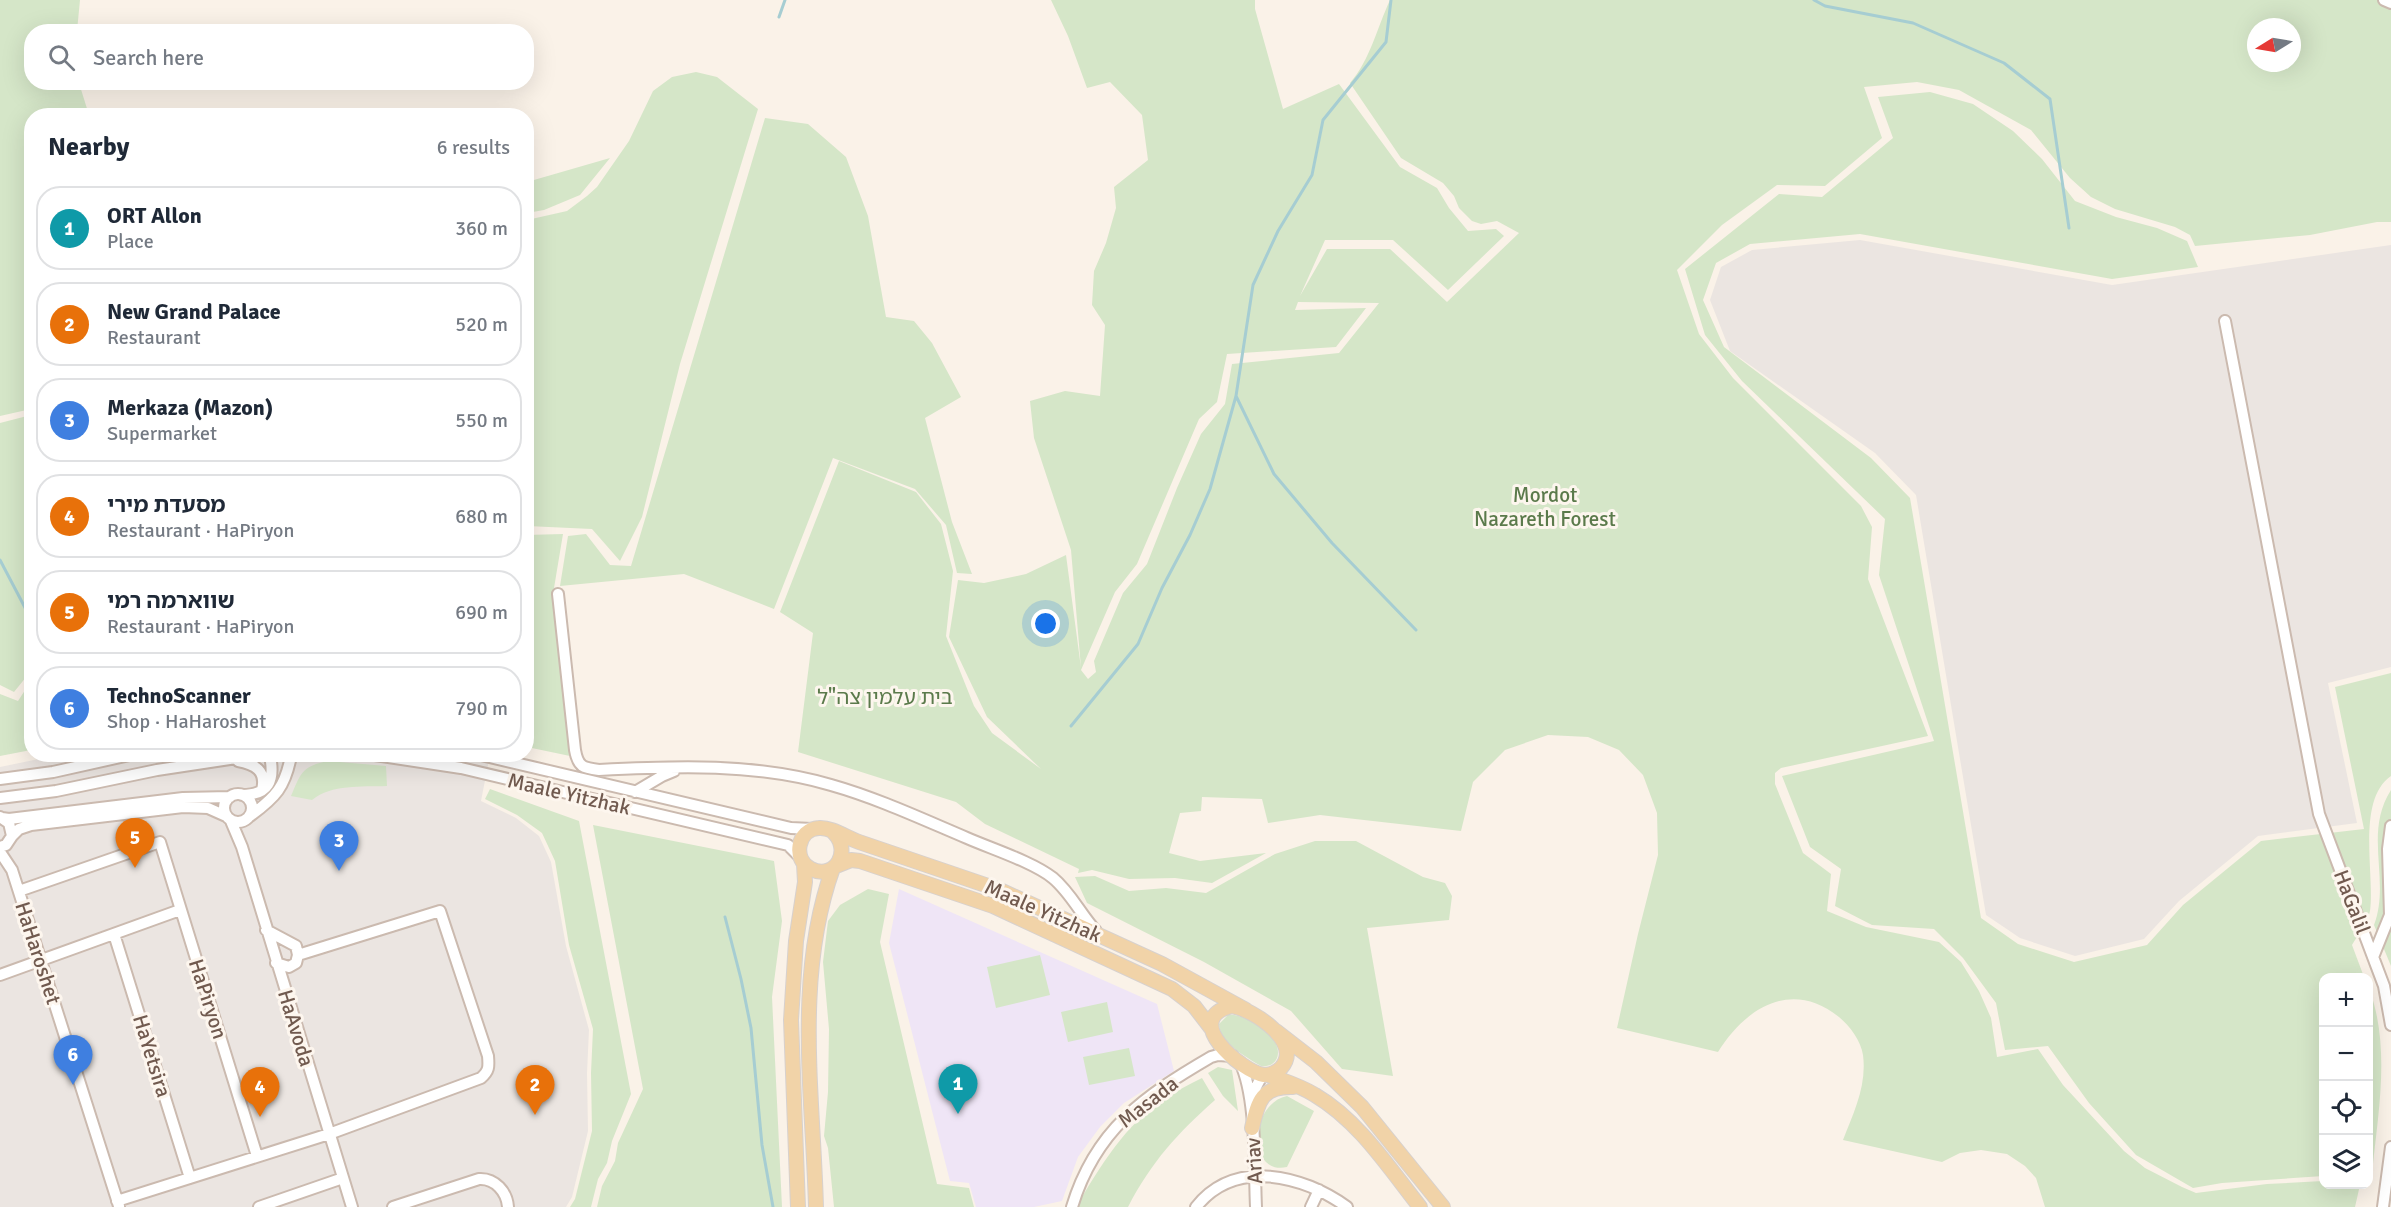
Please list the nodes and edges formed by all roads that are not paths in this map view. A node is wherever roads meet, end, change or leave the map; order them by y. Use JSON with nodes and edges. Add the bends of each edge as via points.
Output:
{"nodes":[{"id":1,"x":2384,"y":0,"type":"edge"},
{"id":2,"x":2391,"y":3,"type":"edge"},
{"id":3,"x":2225,"y":321,"type":"dead end"},
{"id":4,"x":558,"y":594,"type":"dead end"},
{"id":5,"x":98,"y":762,"type":"edge"},
{"id":6,"x":209,"y":762,"type":"edge"},
{"id":7,"x":243,"y":762,"type":"edge"},
{"id":8,"x":269,"y":762,"type":"edge"},
{"id":9,"x":290,"y":762,"type":"edge"},
{"id":10,"x":421,"y":762,"type":"edge"},
{"id":11,"x":508,"y":762,"type":"edge"},
{"id":12,"x":683,"y":767,"type":"junction"},
{"id":13,"x":0,"y":779,"type":"edge"},
{"id":14,"x":262,"y":790,"type":"junction"},
{"id":15,"x":634,"y":792,"type":"junction"},
{"id":16,"x":242,"y":795,"type":"junction"},
{"id":17,"x":230,"y":797,"type":"junction"},
{"id":18,"x":0,"y":798,"type":"edge"},
{"id":19,"x":1,"y":817,"type":"edge"},
{"id":20,"x":249,"y":817,"type":"junction"},
{"id":21,"x":229,"y":818,"type":"junction"},
{"id":22,"x":2391,"y":826,"type":"edge"},
{"id":23,"x":812,"y":829,"type":"junction"},
{"id":24,"x":832,"y":831,"type":"junction"},
{"id":25,"x":11,"y":838,"type":"junction"},
{"id":26,"x":242,"y":847,"type":"junction"},
{"id":27,"x":0,"y":850,"type":"edge"},
{"id":28,"x":802,"y":860,"type":"junction"},
{"id":29,"x":834,"y":867,"type":"junction"},
{"id":30,"x":12,"y":870,"type":"junction"},
{"id":31,"x":19,"y":891,"type":"junction"},
{"id":32,"x":180,"y":910,"type":"junction"},
{"id":33,"x":266,"y":930,"type":"junction"},
{"id":34,"x":114,"y":934,"type":"junction"},
{"id":35,"x":1100,"y":936,"type":"junction"},
{"id":36,"x":298,"y":955,"type":"junction"},
{"id":37,"x":2373,"y":957,"type":"junction"},
{"id":38,"x":41,"y":960,"type":"junction"},
{"id":39,"x":276,"y":963,"type":"junction"},
{"id":40,"x":0,"y":975,"type":"edge"},
{"id":41,"x":1246,"y":1010,"type":"junction"},
{"id":42,"x":2391,"y":1026,"type":"edge"},
{"id":43,"x":1276,"y":1031,"type":"junction"},
{"id":44,"x":1212,"y":1032,"type":"junction"},
{"id":45,"x":1236,"y":1059,"type":"junction"},
{"id":46,"x":1197,"y":1065,"type":"junction"},
{"id":47,"x":1266,"y":1075,"type":"junction"},
{"id":48,"x":1301,"y":1087,"type":"junction"},
{"id":49,"x":1252,"y":1121,"type":"junction"},
{"id":50,"x":329,"y":1134,"type":"junction"},
{"id":51,"x":2391,"y":1147,"type":"edge"},
{"id":52,"x":257,"y":1156,"type":"junction"},
{"id":53,"x":1255,"y":1176,"type":"junction"},
{"id":54,"x":190,"y":1178,"type":"junction"},
{"id":55,"x":343,"y":1178,"type":"junction"},
{"id":56,"x":1318,"y":1190,"type":"junction"},
{"id":57,"x":118,"y":1204,"type":"edge"},
{"id":58,"x":259,"y":1207,"type":"edge"},
{"id":59,"x":352,"y":1207,"type":"edge"},
{"id":60,"x":393,"y":1207,"type":"edge"},
{"id":61,"x":508,"y":1207,"type":"edge"},
{"id":62,"x":798,"y":1207,"type":"edge"},
{"id":63,"x":816,"y":1207,"type":"edge"},
{"id":64,"x":1072,"y":1207,"type":"edge"},
{"id":65,"x":1196,"y":1207,"type":"edge"},
{"id":66,"x":1256,"y":1207,"type":"edge"},
{"id":67,"x":1311,"y":1207,"type":"edge"},
{"id":68,"x":1347,"y":1207,"type":"edge"},
{"id":69,"x":1420,"y":1207,"type":"edge"},
{"id":70,"x":1443,"y":1207,"type":"edge"},
{"id":71,"x":2384,"y":1207,"type":"edge"}],
"edges":[{"from":1,"to":2,"type":"street"},
{"from":3,"to":37,"type":"street","name":"HaGalil","via":[[2319,814]]},
{"from":4,"to":12,"type":"street","via":[[577,763],[599,770]]},
{"from":5,"to":13,"type":"street"},
{"from":6,"to":18,"type":"street"},
{"from":7,"to":14,"type":"street","via":[[261,771]]},
{"from":8,"to":14,"type":"street","via":[[272,777]]},
{"from":9,"to":20,"type":"street","via":[[280,789]]},
{"from":10,"to":28,"type":"street","name":"Maale Yitzhak","via":[[788,845]]},
{"from":11,"to":15,"type":"street","name":"Maale Yitzhak"},
{"from":12,"to":15,"type":"street"},
{"from":12,"to":35,"type":"street","via":[[762,772],[831,785],[946,829],[1052,877]]},
{"from":14,"to":16,"type":"street"},
{"from":15,"to":23,"type":"street","name":"Maale Yitzhak","via":[[791,828]]},
{"from":16,"to":17,"type":"street"},
{"from":16,"to":20,"type":"street","via":[[251,802]]},
{"from":17,"to":19,"type":"street","via":[[183,798]]},
{"from":17,"to":21,"type":"street","via":[[225,804]]},
{"from":19,"to":25,"type":"street","via":[[9,823]]},
{"from":20,"to":21,"type":"street","via":[[241,822]]},
{"from":20,"to":26,"type":"street","name":"HaAvoda","via":[[242,831]]},
{"from":21,"to":25,"type":"street","via":[[208,808],[183,807],[31,825],[19,829]]},
{"from":21,"to":26,"type":"street","name":"HaAvoda"},
{"from":22,"to":37,"type":"street","via":[[2390,915]]},
{"from":23,"to":24,"type":"main road"},
{"from":23,"to":28,"type":"main road","via":[[802,838]]},
{"from":24,"to":29,"type":"main road","via":[[843,847]]},
{"from":24,"to":35,"type":"main road","name":"Maale Yitzhak","via":[[991,886]]},
{"from":25,"to":27,"type":"street"},
{"from":25,"to":30,"type":"street","name":"HaHaroshet"},
{"from":26,"to":33,"type":"street","name":"HaAvoda"},
{"from":27,"to":30,"type":"street","name":"HaHaroshet"},
{"from":28,"to":29,"type":"main road","via":[[808,868],[821,872]]},
{"from":28,"to":62,"type":"main road","via":[[805,882],[791,1020]]},
{"from":29,"to":44,"type":"main road","name":"Maale Yitzhak","via":[[860,861],[993,906],[1172,989],[1194,1006]]},
{"from":29,"to":63,"type":"main road","via":[[821,904],[810,996]]},
{"from":30,"to":31,"type":"street","name":"HaHaroshet"},
{"from":31,"to":32,"type":"street","name":"HaPiryon","via":[[160,842]]},
{"from":31,"to":38,"type":"street","name":"HaHaroshet"},
{"from":32,"to":34,"type":"street"},
{"from":32,"to":52,"type":"street","name":"HaPiryon"},
{"from":33,"to":36,"type":"street","via":[[296,946]]},
{"from":33,"to":39,"type":"street","name":"HaAvoda"},
{"from":34,"to":38,"type":"street"},
{"from":34,"to":54,"type":"street","name":"HaYetsira"},
{"from":35,"to":41,"type":"main road","name":"Maale Yitzhak","via":[[1162,964]]},
{"from":36,"to":39,"type":"street","via":[[296,963],[289,967]]},
{"from":36,"to":50,"type":"street","via":[[440,911],[488,1056],[489,1067],[481,1078]]},
{"from":37,"to":42,"type":"street","name":"HaGalil","via":[[2384,986]]},
{"from":38,"to":40,"type":"street"},
{"from":38,"to":57,"type":"street","name":"HaHaroshet"},
{"from":39,"to":50,"type":"street","name":"HaAvoda"},
{"from":41,"to":43,"type":"main road","name":"Maale Yitzhak"},
{"from":41,"to":44,"type":"main road","via":[[1232,1006],[1221,1010],[1213,1019]]},
{"from":43,"to":47,"type":"main road","via":[[1284,1041],[1286,1059],[1280,1068]]},
{"from":43,"to":70,"type":"main road","via":[[1316,1062],[1362,1107]]},
{"from":44,"to":45,"type":"main road","name":"Maale Yitzhak"},
{"from":44,"to":46,"type":"street","name":"Masada","via":[[1209,1052]]},
{"from":45,"to":46,"type":"street","name":"Masada","via":[[1218,1055]]},
{"from":45,"to":47,"type":"main road","name":"Maale Yitzhak"},
{"from":45,"to":49,"type":"street","via":[[1245,1072]]},
{"from":46,"to":64,"type":"street","name":"Masada","via":[[1122,1118],[1091,1159]]},
{"from":47,"to":48,"type":"main road"},
{"from":47,"to":49,"type":"street","via":[[1256,1087]]},
{"from":48,"to":49,"type":"main road","via":[[1268,1091]]},
{"from":48,"to":69,"type":"main road","via":[[1351,1123]]},
{"from":49,"to":53,"type":"street","name":"Ariav"},
{"from":50,"to":52,"type":"street"},
{"from":50,"to":55,"type":"street","name":"HaAvoda"},
{"from":51,"to":71,"type":"street"},
{"from":52,"to":54,"type":"street"},
{"from":53,"to":56,"type":"street","via":[[1297,1181]]},
{"from":53,"to":65,"type":"street","via":[[1232,1179]]},
{"from":53,"to":66,"type":"street","name":"Ariav"},
{"from":54,"to":57,"type":"street"},
{"from":55,"to":58,"type":"street"},
{"from":55,"to":59,"type":"street","name":"HaAvoda"},
{"from":56,"to":67,"type":"street"},
{"from":56,"to":68,"type":"street"},
{"from":60,"to":61,"type":"street","via":[[487,1178],[504,1193]]}]}
